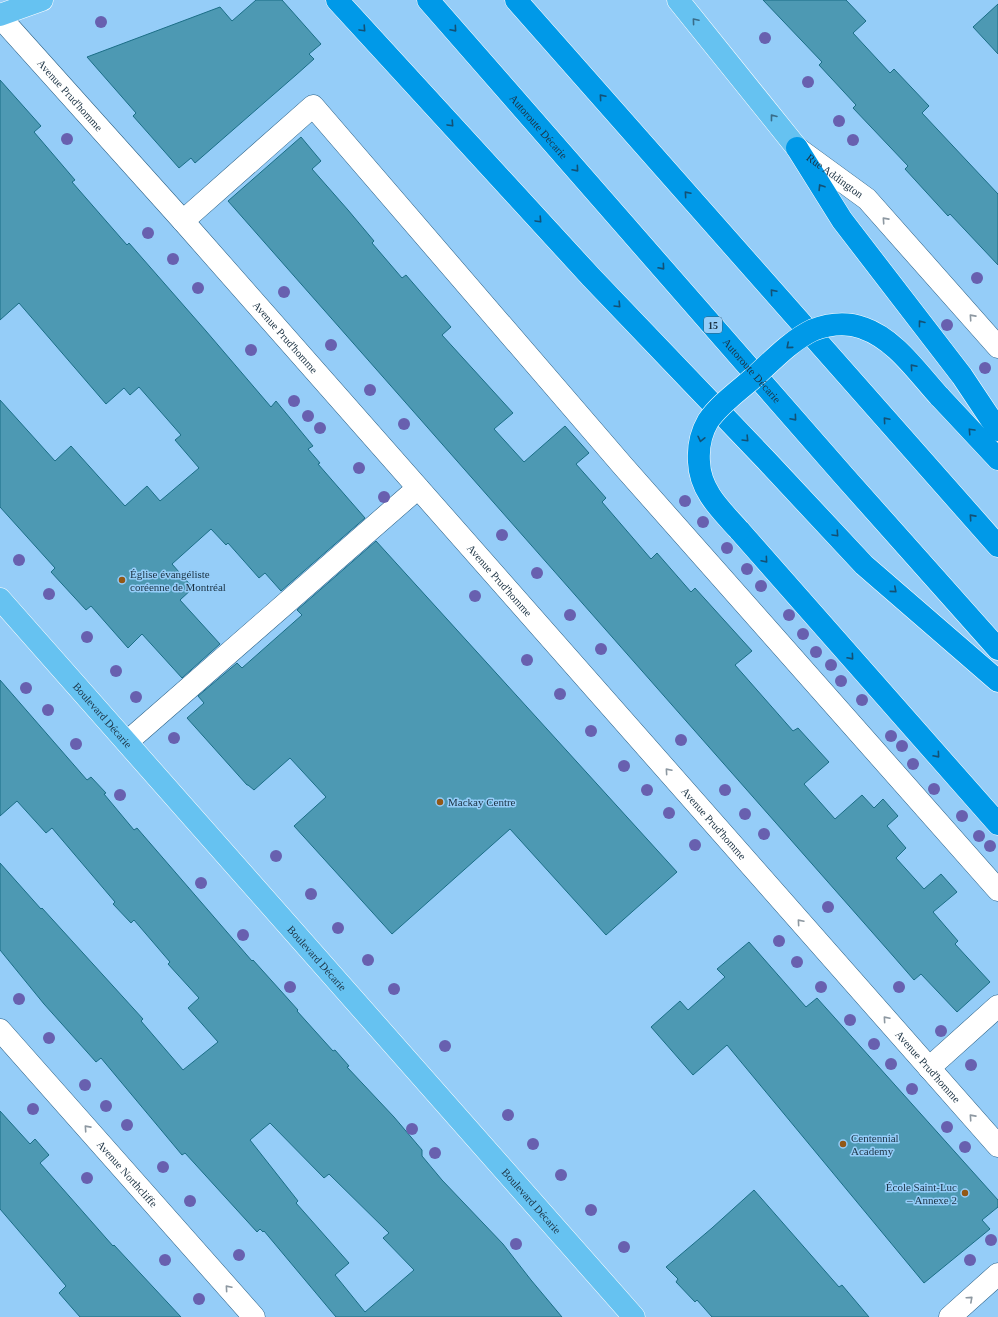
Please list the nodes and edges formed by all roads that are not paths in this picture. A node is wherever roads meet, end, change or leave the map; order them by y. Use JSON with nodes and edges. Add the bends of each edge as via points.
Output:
{"nodes":[{"id":1,"x":42,"y":0,"type":"edge"},
{"id":2,"x":337,"y":0,"type":"edge"},
{"id":3,"x":428,"y":0,"type":"edge"},
{"id":4,"x":516,"y":0,"type":"edge"},
{"id":5,"x":678,"y":0,"type":"edge"},
{"id":6,"x":0,"y":16,"type":"edge"},
{"id":7,"x":797,"y":148,"type":"junction"},
{"id":8,"x":183,"y":221,"type":"junction"},
{"id":9,"x":998,"y":347,"type":"edge"},
{"id":10,"x":998,"y":430,"type":"edge"},
{"id":11,"x":998,"y":459,"type":"edge"},
{"id":12,"x":418,"y":488,"type":"junction"},
{"id":13,"x":998,"y":546,"type":"edge"},
{"id":14,"x":0,"y":599,"type":"edge"},
{"id":15,"x":998,"y":649,"type":"edge"},
{"id":16,"x":998,"y":681,"type":"edge"},
{"id":17,"x":127,"y":742,"type":"junction"},
{"id":18,"x":998,"y":824,"type":"edge"},
{"id":19,"x":998,"y":890,"type":"edge"},
{"id":20,"x":998,"y":1006,"type":"edge"},
{"id":21,"x":0,"y":1030,"type":"edge"},
{"id":22,"x":929,"y":1068,"type":"junction"},
{"id":23,"x":998,"y":1146,"type":"edge"},
{"id":24,"x":995,"y":1282,"type":"edge"},
{"id":25,"x":254,"y":1317,"type":"edge"},
{"id":26,"x":634,"y":1317,"type":"edge"},
{"id":27,"x":950,"y":1317,"type":"edge"}],
"edges":[{"from":1,"to":6,"type":"main road"},
{"from":2,"to":16,"type":"highway","one_way":true,"via":[[591,276],[864,565]]},
{"from":3,"to":15,"type":"highway","name":"Autoroute Décarie","number":"15","one_way":true},
{"from":13,"to":4,"type":"highway","one_way":true},
{"from":7,"to":5,"type":"main road","name":"Rue Addington","one_way":true},
{"from":6,"to":8,"type":"street","name":"Avenue Prud'homme"},
{"from":9,"to":7,"type":"street","name":"Rue Addington","one_way":true,"via":[[867,199]]},
{"from":10,"to":7,"type":"highway","one_way":true,"via":[[962,376],[842,220]]},
{"from":8,"to":12,"type":"street","name":"Avenue Prud'homme"},
{"from":8,"to":19,"type":"street","via":[[313,106],[623,466]]},
{"from":11,"to":18,"type":"highway","one_way":true,"bridge":true,"via":[[886,340],[863,328],[839,324],[814,330],[799,338],[725,403],[708,421],[702,433],[698,461],[703,483],[709,495]]},
{"from":12,"to":17,"type":"street"},
{"from":22,"to":12,"type":"street","name":"Avenue Prud'homme","one_way":true},
{"from":14,"to":17,"type":"main road","name":"Boulevard Décarie"},
{"from":17,"to":26,"type":"main road","name":"Boulevard Décarie"},
{"from":20,"to":22,"type":"street"},
{"from":25,"to":21,"type":"street","name":"Avenue Northcliffe","one_way":true},
{"from":23,"to":22,"type":"street","name":"Avenue Prud'homme","one_way":true},
{"from":27,"to":24,"type":"street","one_way":true}]}
